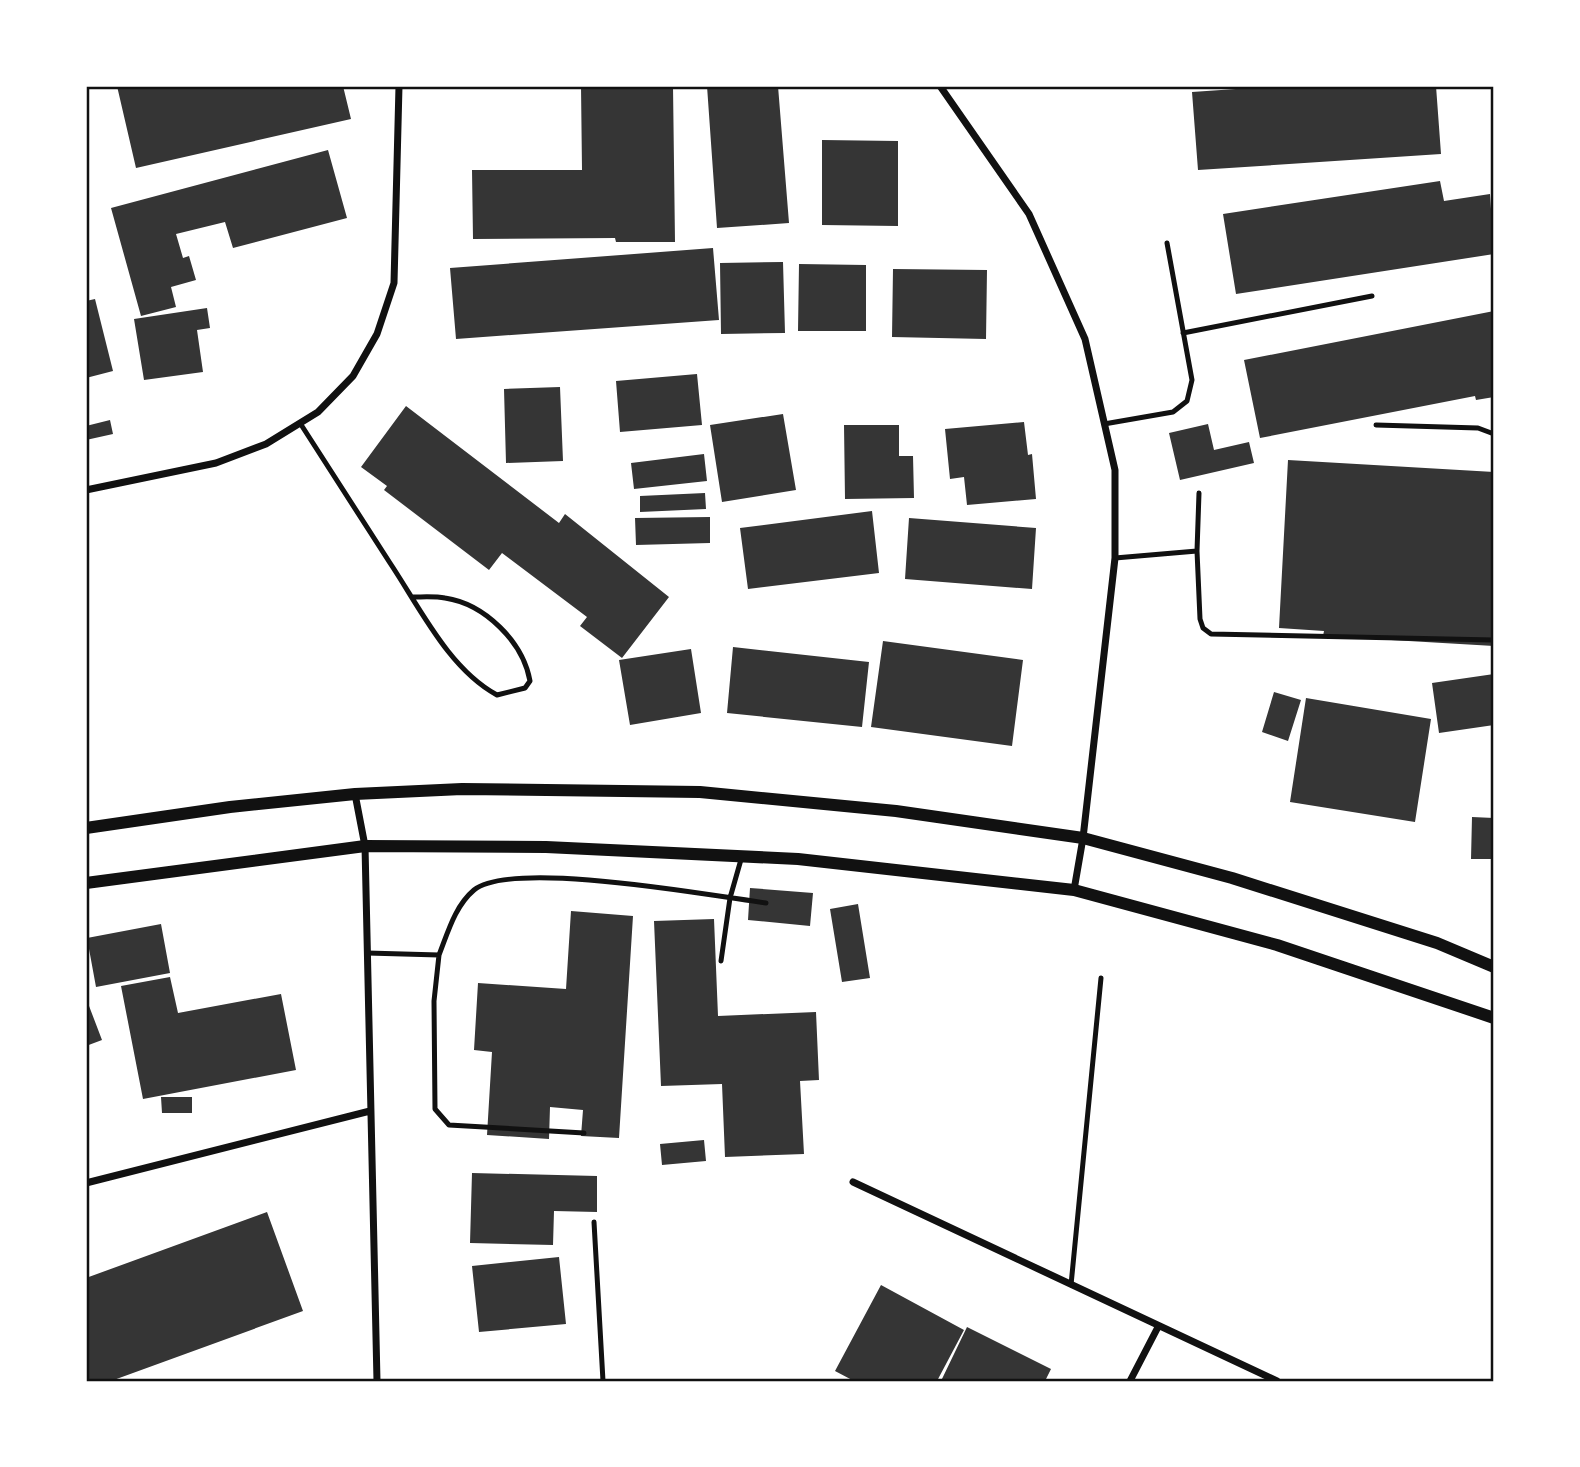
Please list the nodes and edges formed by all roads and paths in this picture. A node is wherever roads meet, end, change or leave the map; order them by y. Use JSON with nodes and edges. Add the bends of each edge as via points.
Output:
{"nodes":[{"id":1,"x":398,"y":86,"type":"edge"},
{"id":2,"x":940,"y":86,"type":"edge"},
{"id":3,"x":1167,"y":243,"type":"dead end"},
{"id":4,"x":1372,"y":296,"type":"dead end"},
{"id":5,"x":1183,"y":333,"type":"junction"},
{"id":6,"x":300,"y":423,"type":"junction"},
{"id":7,"x":1104,"y":424,"type":"junction"},
{"id":8,"x":1376,"y":425,"type":"dead end"},
{"id":9,"x":1494,"y":434,"type":"edge"},
{"id":10,"x":86,"y":490,"type":"edge"},
{"id":11,"x":1199,"y":493,"type":"dead end"},
{"id":12,"x":1197,"y":551,"type":"junction"},
{"id":13,"x":1115,"y":558,"type":"junction"},
{"id":14,"x":412,"y":597,"type":"junction"},
{"id":15,"x":1494,"y":640,"type":"edge"},
{"id":16,"x":355,"y":794,"type":"junction"},
{"id":17,"x":86,"y":828,"type":"edge"},
{"id":18,"x":1083,"y":838,"type":"junction"},
{"id":19,"x":365,"y":845,"type":"junction"},
{"id":20,"x":742,"y":856,"type":"junction"},
{"id":21,"x":86,"y":883,"type":"edge"},
{"id":22,"x":1074,"y":890,"type":"junction"},
{"id":23,"x":730,"y":898,"type":"junction"},
{"id":24,"x":766,"y":903,"type":"dead end"},
{"id":25,"x":367,"y":953,"type":"junction"},
{"id":26,"x":439,"y":955,"type":"junction"},
{"id":27,"x":722,"y":961,"type":"dead end"},
{"id":28,"x":1494,"y":967,"type":"edge"},
{"id":29,"x":1101,"y":978,"type":"dead end"},
{"id":30,"x":1494,"y":1018,"type":"edge"},
{"id":31,"x":370,"y":1111,"type":"junction"},
{"id":32,"x":584,"y":1133,"type":"dead end"},
{"id":33,"x":853,"y":1182,"type":"dead end"},
{"id":34,"x":86,"y":1183,"type":"edge"},
{"id":35,"x":594,"y":1223,"type":"dead end"},
{"id":36,"x":1071,"y":1286,"type":"junction"},
{"id":37,"x":1158,"y":1327,"type":"junction"},
{"id":38,"x":377,"y":1381,"type":"edge"},
{"id":39,"x":603,"y":1381,"type":"edge"},
{"id":40,"x":1130,"y":1381,"type":"edge"},
{"id":41,"x":1277,"y":1381,"type":"edge"}],
"edges":[{"from":1,"to":6,"type":"street","via":[[394,283],[377,334],[353,376],[318,412]]},
{"from":2,"to":7,"type":"street","via":[[1029,214],[1084,339]]},
{"from":3,"to":5,"type":"lane"},
{"from":4,"to":5,"type":"lane"},
{"from":5,"to":7,"type":"lane","via":[[1192,380],[1187,401],[1173,412]]},
{"from":6,"to":10,"type":"street","via":[[266,444],[216,463]]},
{"from":6,"to":14,"type":"lane"},
{"from":7,"to":13,"type":"street","via":[[1115,470]]},
{"from":8,"to":9,"type":"lane","via":[[1478,428]]},
{"from":11,"to":12,"type":"lane"},
{"from":12,"to":13,"type":"lane"},
{"from":12,"to":15,"type":"lane","via":[[1200,619],[1211,634]]},
{"from":13,"to":18,"type":"street"},
{"from":14,"to":14,"type":"lane","via":[[447,598],[487,618],[520,649],[530,681],[525,688],[497,695],[480,686]]},
{"from":16,"to":17,"type":"street"},
{"from":16,"to":18,"type":"street","via":[[462,789],[700,792],[896,811]]},
{"from":16,"to":19,"type":"street"},
{"from":18,"to":22,"type":"street"},
{"from":18,"to":28,"type":"street","via":[[1232,878],[1437,943]]},
{"from":19,"to":20,"type":"street"},
{"from":19,"to":21,"type":"street"},
{"from":19,"to":25,"type":"street"},
{"from":20,"to":22,"type":"street"},
{"from":20,"to":23,"type":"lane"},
{"from":22,"to":30,"type":"street","via":[[1277,945]]},
{"from":23,"to":24,"type":"lane"},
{"from":23,"to":26,"type":"lane","via":[[625,882],[514,878],[476,888],[456,912]]},
{"from":23,"to":27,"type":"lane"},
{"from":25,"to":26,"type":"lane"},
{"from":25,"to":31,"type":"street"},
{"from":26,"to":32,"type":"lane","via":[[434,1001],[435,1109],[449,1125]]},
{"from":29,"to":36,"type":"lane"},
{"from":31,"to":34,"type":"street"},
{"from":31,"to":38,"type":"street"},
{"from":33,"to":36,"type":"street"},
{"from":35,"to":39,"type":"lane"},
{"from":36,"to":37,"type":"street"},
{"from":37,"to":40,"type":"street"},
{"from":37,"to":41,"type":"street"}]}
